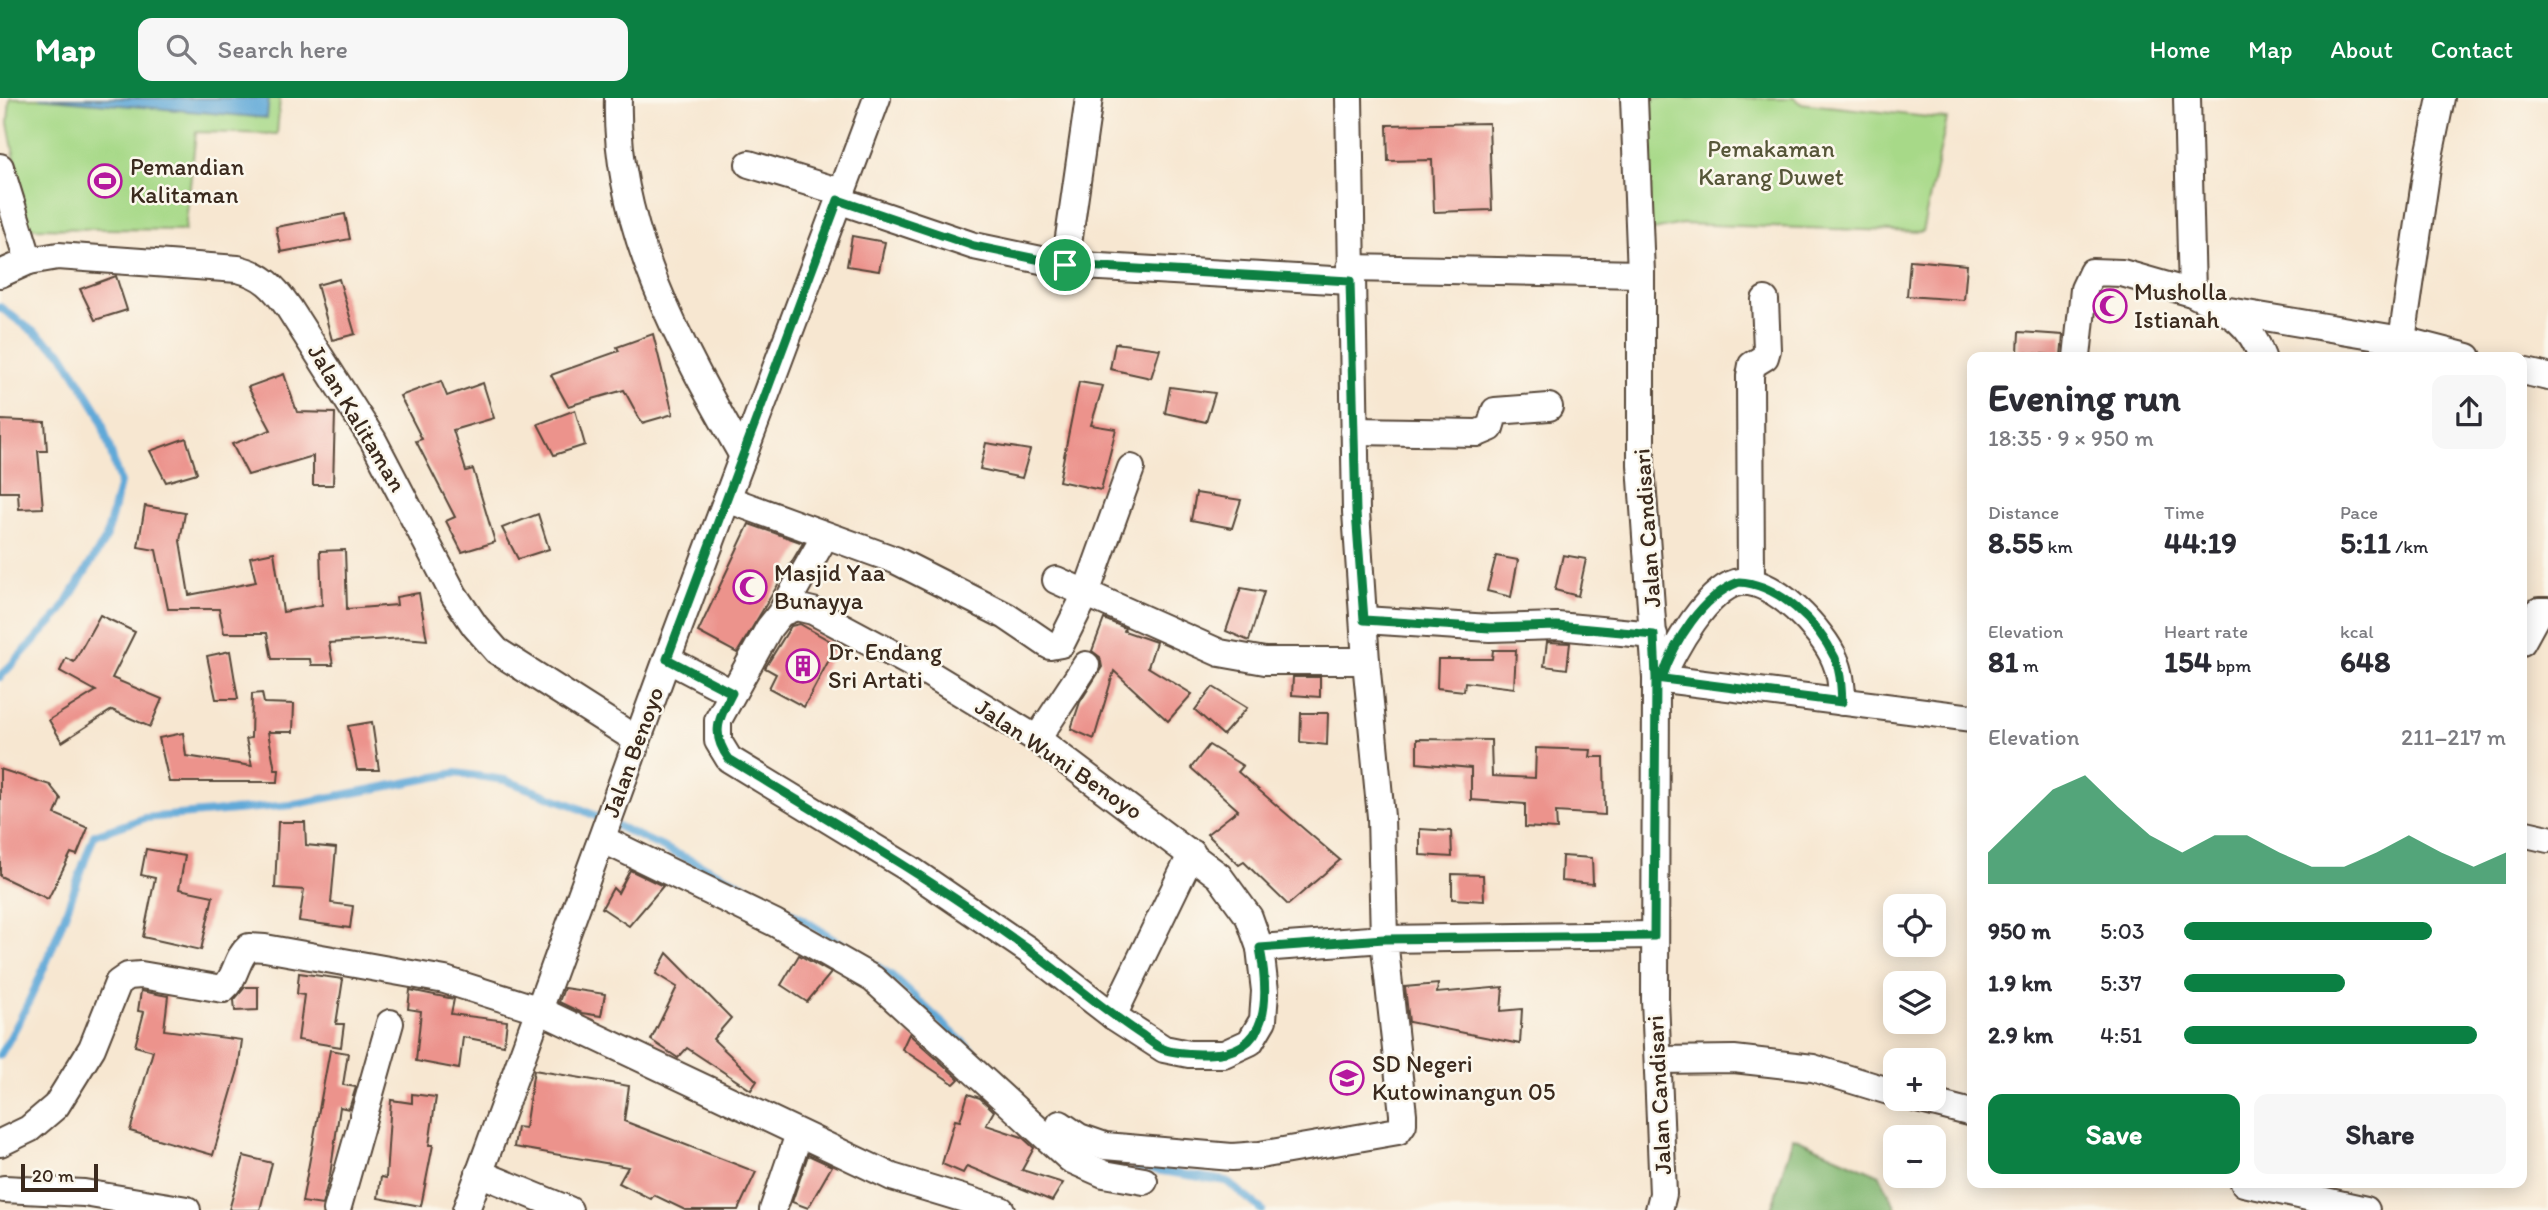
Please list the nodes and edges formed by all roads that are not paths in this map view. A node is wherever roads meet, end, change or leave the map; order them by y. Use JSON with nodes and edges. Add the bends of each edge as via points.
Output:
{"nodes":[{"id":1,"x":618,"y":98,"type":"edge"},
{"id":2,"x":877,"y":98,"type":"edge"},
{"id":3,"x":1089,"y":98,"type":"edge"},
{"id":4,"x":1349,"y":98,"type":"edge"},
{"id":5,"x":1634,"y":98,"type":"edge"},
{"id":6,"x":2187,"y":98,"type":"edge"},
{"id":7,"x":2441,"y":98,"type":"edge"},
{"id":8,"x":749,"y":164,"type":"dead end"},
{"id":9,"x":0,"y":167,"type":"edge"},
{"id":10,"x":839,"y":196,"type":"junction"},
{"id":11,"x":1065,"y":265,"type":"junction"},
{"id":12,"x":12,"y":268,"type":"edge"},
{"id":13,"x":1350,"y":274,"type":"junction"},
{"id":14,"x":1641,"y":274,"type":"junction"},
{"id":15,"x":2192,"y":293,"type":"junction"},
{"id":16,"x":1765,"y":300,"type":"dead end"},
{"id":17,"x":2227,"y":311,"type":"junction"},
{"id":18,"x":2402,"y":340,"type":"junction"},
{"id":19,"x":2078,"y":352,"type":"edge"},
{"id":20,"x":2260,"y":352,"type":"edge"},
{"id":21,"x":2449,"y":352,"type":"edge"},
{"id":22,"x":2527,"y":372,"type":"edge"},
{"id":23,"x":2548,"y":377,"type":"edge"},
{"id":24,"x":1549,"y":407,"type":"dead end"},
{"id":25,"x":1354,"y":431,"type":"junction"},
{"id":26,"x":743,"y":456,"type":"junction"},
{"id":27,"x":1131,"y":468,"type":"dead end"},
{"id":28,"x":727,"y":499,"type":"junction"},
{"id":29,"x":825,"y":536,"type":"junction"},
{"id":30,"x":1056,"y":580,"type":"dead end"},
{"id":31,"x":1751,"y":582,"type":"junction"},
{"id":32,"x":1085,"y":596,"type":"junction"},
{"id":33,"x":2548,"y":611,"type":"edge"},
{"id":34,"x":781,"y":612,"type":"junction"},
{"id":35,"x":1364,"y":620,"type":"junction"},
{"id":36,"x":2527,"y":633,"type":"edge"},
{"id":37,"x":1654,"y":635,"type":"junction"},
{"id":38,"x":667,"y":659,"type":"junction"},
{"id":39,"x":1366,"y":661,"type":"junction"},
{"id":40,"x":1086,"y":664,"type":"dead end"},
{"id":41,"x":1659,"y":678,"type":"junction"},
{"id":42,"x":732,"y":693,"type":"junction"},
{"id":43,"x":1842,"y":702,"type":"junction"},
{"id":44,"x":1967,"y":717,"type":"edge"},
{"id":45,"x":1037,"y":739,"type":"junction"},
{"id":46,"x":637,"y":740,"type":"junction"},
{"id":47,"x":606,"y":828,"type":"junction"},
{"id":48,"x":2527,"y":834,"type":"edge"},
{"id":49,"x":2548,"y":839,"type":"edge"},
{"id":50,"x":1192,"y":853,"type":"junction"},
{"id":51,"x":1654,"y":936,"type":"junction"},
{"id":52,"x":1384,"y":939,"type":"junction"},
{"id":53,"x":1260,"y":948,"type":"junction"},
{"id":54,"x":537,"y":1009,"type":"junction"},
{"id":55,"x":1113,"y":1016,"type":"junction"},
{"id":56,"x":390,"y":1023,"type":"dead end"},
{"id":57,"x":1658,"y":1060,"type":"junction"},
{"id":58,"x":1883,"y":1089,"type":"edge"},
{"id":59,"x":1946,"y":1106,"type":"edge"},
{"id":60,"x":1967,"y":1112,"type":"edge"},
{"id":61,"x":1060,"y":1124,"type":"dead end"},
{"id":62,"x":799,"y":1134,"type":"junction"},
{"id":63,"x":0,"y":1143,"type":"edge"},
{"id":64,"x":1101,"y":1159,"type":"junction"},
{"id":65,"x":479,"y":1173,"type":"junction"},
{"id":66,"x":1144,"y":1181,"type":"dead end"},
{"id":67,"x":2286,"y":1188,"type":"edge"},
{"id":68,"x":2311,"y":1191,"type":"edge"},
{"id":69,"x":5,"y":1192,"type":"edge"},
{"id":70,"x":2358,"y":1209,"type":"edge"},
{"id":71,"x":187,"y":1210,"type":"edge"},
{"id":72,"x":337,"y":1210,"type":"edge"},
{"id":73,"x":466,"y":1210,"type":"edge"},
{"id":74,"x":569,"y":1210,"type":"edge"},
{"id":75,"x":774,"y":1210,"type":"edge"},
{"id":76,"x":1001,"y":1210,"type":"edge"},
{"id":77,"x":1659,"y":1210,"type":"edge"}],
"edges":[{"from":1,"to":26,"type":"street","via":[[621,161],[636,227],[660,296],[695,372]]},
{"from":2,"to":10,"type":"street","name":"Jalan Benoyo"},
{"from":3,"to":11,"type":"street"},
{"from":4,"to":13,"type":"street"},
{"from":5,"to":14,"type":"street","name":"Jalan Candisari"},
{"from":6,"to":15,"type":"street"},
{"from":7,"to":18,"type":"street"},
{"from":8,"to":10,"type":"street"},
{"from":9,"to":12,"type":"street"},
{"from":10,"to":11,"type":"street","via":[[974,246]]},
{"from":10,"to":26,"type":"street","name":"Jalan Benoyo"},
{"from":11,"to":13,"type":"street"},
{"from":12,"to":46,"type":"street","name":"Jalan Kalitaman","via":[[58,256],[259,274],[289,308],[373,440],[454,595],[475,626],[497,651]]},
{"from":13,"to":14,"type":"street"},
{"from":13,"to":25,"type":"street"},
{"from":14,"to":37,"type":"street","name":"Jalan Candisari","via":[[1641,465]]},
{"from":15,"to":17,"type":"street"},
{"from":15,"to":19,"type":"street","via":[[2122,273],[2092,272],[2084,289]]},
{"from":16,"to":31,"type":"street","via":[[1767,350],[1765,357],[1752,365],[1750,376]]},
{"from":17,"to":18,"type":"street"},
{"from":17,"to":20,"type":"street","via":[[2254,334]]},
{"from":18,"to":21,"type":"street"},
{"from":22,"to":23,"type":"street"},
{"from":24,"to":25,"type":"street","via":[[1495,411],[1490,428],[1481,433]]},
{"from":25,"to":35,"type":"street"},
{"from":26,"to":28,"type":"street","name":"Jalan Benoyo"},
{"from":27,"to":32,"type":"street"},
{"from":28,"to":29,"type":"street"},
{"from":28,"to":38,"type":"street","name":"Jalan Benoyo"},
{"from":29,"to":32,"type":"street","via":[[895,560],[958,590],[1006,615],[1050,646],[1061,644]]},
{"from":29,"to":34,"type":"street"},
{"from":30,"to":32,"type":"street"},
{"from":31,"to":41,"type":"street","via":[[1730,585],[1692,622]]},
{"from":31,"to":43,"type":"street","via":[[1783,598],[1822,639],[1835,659]]},
{"from":32,"to":39,"type":"street","via":[[1220,653],[1265,661]]},
{"from":33,"to":36,"type":"street","via":[[2539,611]]},
{"from":34,"to":42,"type":"street"},
{"from":34,"to":45,"type":"street","name":"Jalan Wuni Benoyo","via":[[796,607],[813,611]]},
{"from":35,"to":37,"type":"street","via":[[1490,628],[1557,626]]},
{"from":35,"to":39,"type":"street"},
{"from":37,"to":41,"type":"street","name":"Jalan Candisari"},
{"from":38,"to":42,"type":"street"},
{"from":38,"to":46,"type":"street","name":"Jalan Benoyo"},
{"from":39,"to":52,"type":"street","via":[[1381,817]]},
{"from":40,"to":45,"type":"street"},
{"from":41,"to":43,"type":"street"},
{"from":41,"to":51,"type":"street","name":"Jalan Candisari"},
{"from":42,"to":55,"type":"street","name":"Jalan Wuni Benoyo","via":[[716,731],[729,759],[908,867]]},
{"from":43,"to":44,"type":"street"},
{"from":45,"to":50,"type":"street","name":"Jalan Wuni Benoyo"},
{"from":46,"to":47,"type":"street","name":"Jalan Benoyo"},
{"from":47,"to":54,"type":"street","name":"Jalan Benoyo"},
{"from":47,"to":64,"type":"street","via":[[873,979],[1070,1159]]},
{"from":48,"to":49,"type":"street"},
{"from":50,"to":53,"type":"street","name":"Jalan Wuni Benoyo","via":[[1227,886],[1249,917]]},
{"from":50,"to":55,"type":"street"},
{"from":51,"to":52,"type":"street"},
{"from":51,"to":57,"type":"street","name":"Jalan Candisari"},
{"from":52,"to":53,"type":"street"},
{"from":52,"to":64,"type":"street","via":[[1403,1114],[1400,1129],[1246,1157]]},
{"from":53,"to":55,"type":"street","name":"Jalan Wuni Benoyo","via":[[1263,1020],[1250,1042],[1224,1054],[1189,1054],[1164,1049]]},
{"from":54,"to":62,"type":"street"},
{"from":54,"to":63,"type":"street","via":[[444,980],[265,948],[249,947],[223,989],[128,976],[118,983],[92,1048],[56,1106],[29,1129]]},
{"from":54,"to":65,"type":"street","name":"Jalan Benoyo"},
{"from":56,"to":72,"type":"street"},
{"from":57,"to":58,"type":"street","via":[[1734,1059],[1813,1068]]},
{"from":57,"to":77,"type":"street","name":"Jalan Candisari","via":[[1664,1194]]},
{"from":59,"to":60,"type":"street"},
{"from":61,"to":64,"type":"street"},
{"from":62,"to":75,"type":"street"},
{"from":62,"to":76,"type":"street","via":[[892,1177]]},
{"from":64,"to":66,"type":"street"},
{"from":65,"to":73,"type":"street","name":"Jalan Benoyo"},
{"from":65,"to":74,"type":"street"},
{"from":67,"to":68,"type":"street"},
{"from":68,"to":70,"type":"street"},
{"from":69,"to":71,"type":"street","via":[[84,1193]]}]}
